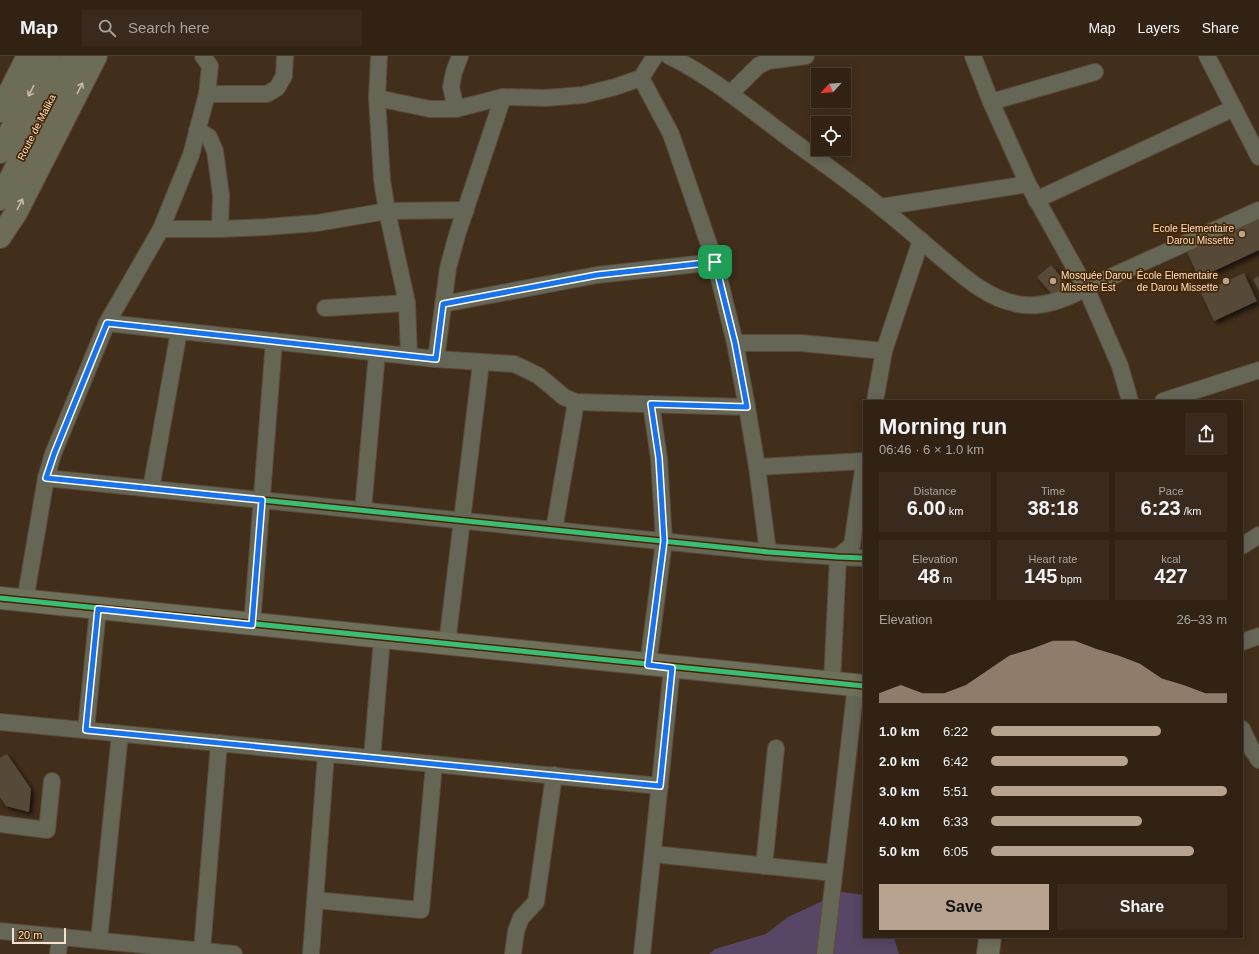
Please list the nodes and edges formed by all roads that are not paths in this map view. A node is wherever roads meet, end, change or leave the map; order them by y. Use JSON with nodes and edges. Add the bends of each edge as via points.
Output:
{"nodes":[{"id":1,"x":28,"y":56,"type":"edge"},
{"id":2,"x":49,"y":56,"type":"edge"},
{"id":3,"x":73,"y":56,"type":"edge"},
{"id":4,"x":96,"y":56,"type":"edge"},
{"id":5,"x":203,"y":56,"type":"edge"},
{"id":6,"x":285,"y":56,"type":"edge"},
{"id":7,"x":379,"y":56,"type":"edge"},
{"id":8,"x":460,"y":56,"type":"edge"},
{"id":9,"x":655,"y":56,"type":"edge"},
{"id":10,"x":669,"y":56,"type":"edge"},
{"id":11,"x":806,"y":56,"type":"edge"},
{"id":12,"x":973,"y":56,"type":"edge"},
{"id":13,"x":1207,"y":56,"type":"edge"},
{"id":14,"x":1095,"y":72,"type":"dead end"},
{"id":15,"x":641,"y":78,"type":"junction"},
{"id":16,"x":207,"y":94,"type":"junction"},
{"id":17,"x":730,"y":94,"type":"junction"},
{"id":18,"x":503,"y":97,"type":"junction"},
{"id":19,"x":377,"y":98,"type":"junction"},
{"id":20,"x":991,"y":102,"type":"junction"},
{"id":21,"x":1234,"y":108,"type":"junction"},
{"id":22,"x":456,"y":109,"type":"junction"},
{"id":23,"x":0,"y":111,"type":"edge"},
{"id":24,"x":197,"y":130,"type":"junction"},
{"id":25,"x":0,"y":152,"type":"edge"},
{"id":26,"x":1259,"y":157,"type":"edge"},
{"id":27,"x":1028,"y":184,"type":"junction"},
{"id":28,"x":0,"y":199,"type":"edge"},
{"id":29,"x":1036,"y":200,"type":"junction"},
{"id":30,"x":881,"y":207,"type":"junction"},
{"id":31,"x":466,"y":210,"type":"junction"},
{"id":32,"x":1259,"y":210,"type":"edge"},
{"id":33,"x":387,"y":211,"type":"junction"},
{"id":34,"x":161,"y":228,"type":"junction"},
{"id":35,"x":220,"y":229,"type":"junction"},
{"id":36,"x":0,"y":237,"type":"edge"},
{"id":37,"x":921,"y":240,"type":"junction"},
{"id":38,"x":715,"y":262,"type":"junction"},
{"id":39,"x":1086,"y":288,"type":"junction"},
{"id":40,"x":407,"y":303,"type":"junction"},
{"id":41,"x":443,"y":304,"type":"junction"},
{"id":42,"x":325,"y":308,"type":"dead end"},
{"id":43,"x":107,"y":323,"type":"junction"},
{"id":44,"x":179,"y":331,"type":"junction"},
{"id":45,"x":274,"y":341,"type":"junction"},
{"id":46,"x":735,"y":343,"type":"junction"},
{"id":47,"x":884,"y":351,"type":"junction"},
{"id":48,"x":377,"y":353,"type":"junction"},
{"id":49,"x":409,"y":356,"type":"junction"},
{"id":50,"x":436,"y":359,"type":"junction"},
{"id":51,"x":481,"y":363,"type":"junction"},
{"id":52,"x":1259,"y":370,"type":"edge"},
{"id":53,"x":875,"y":400,"type":"edge"},
{"id":54,"x":1130,"y":400,"type":"edge"},
{"id":55,"x":1166,"y":400,"type":"edge"},
{"id":56,"x":576,"y":402,"type":"junction"},
{"id":57,"x":651,"y":404,"type":"junction"},
{"id":58,"x":747,"y":407,"type":"junction"},
{"id":59,"x":863,"y":462,"type":"edge"},
{"id":60,"x":757,"y":467,"type":"junction"},
{"id":61,"x":863,"y":469,"type":"edge"},
{"id":62,"x":46,"y":478,"type":"junction"},
{"id":63,"x":151,"y":489,"type":"junction"},
{"id":64,"x":262,"y":500,"type":"junction"},
{"id":65,"x":363,"y":510,"type":"junction"},
{"id":66,"x":462,"y":520,"type":"junction"},
{"id":67,"x":554,"y":530,"type":"junction"},
{"id":68,"x":1259,"y":535,"type":"edge"},
{"id":69,"x":664,"y":541,"type":"junction"},
{"id":70,"x":1243,"y":545,"type":"edge"},
{"id":71,"x":768,"y":552,"type":"junction"},
{"id":72,"x":838,"y":558,"type":"junction"},
{"id":73,"x":863,"y":558,"type":"edge"},
{"id":74,"x":0,"y":598,"type":"edge"},
{"id":75,"x":25,"y":601,"type":"junction"},
{"id":76,"x":98,"y":609,"type":"junction"},
{"id":77,"x":252,"y":625,"type":"junction"},
{"id":78,"x":1259,"y":636,"type":"edge"},
{"id":79,"x":382,"y":638,"type":"junction"},
{"id":80,"x":1243,"y":642,"type":"edge"},
{"id":81,"x":447,"y":644,"type":"junction"},
{"id":82,"x":648,"y":665,"type":"junction"},
{"id":83,"x":672,"y":668,"type":"junction"},
{"id":84,"x":832,"y":683,"type":"junction"},
{"id":85,"x":860,"y":686,"type":"edge"},
{"id":86,"x":0,"y":722,"type":"edge"},
{"id":87,"x":86,"y":730,"type":"junction"},
{"id":88,"x":1243,"y":731,"type":"edge"},
{"id":89,"x":120,"y":734,"type":"junction"},
{"id":90,"x":219,"y":743,"type":"junction"},
{"id":91,"x":776,"y":748,"type":"dead end"},
{"id":92,"x":326,"y":754,"type":"junction"},
{"id":93,"x":372,"y":758,"type":"junction"},
{"id":94,"x":1259,"y":760,"type":"edge"},
{"id":95,"x":434,"y":764,"type":"junction"},
{"id":96,"x":554,"y":775,"type":"junction"},
{"id":97,"x":52,"y":781,"type":"dead end"},
{"id":98,"x":660,"y":786,"type":"junction"},
{"id":99,"x":0,"y":824,"type":"edge"},
{"id":100,"x":653,"y":854,"type":"junction"},
{"id":101,"x":764,"y":866,"type":"junction"},
{"id":102,"x":834,"y":873,"type":"junction"},
{"id":103,"x":315,"y":900,"type":"junction"},
{"id":104,"x":0,"y":930,"type":"edge"},
{"id":105,"x":60,"y":937,"type":"junction"},
{"id":106,"x":990,"y":938,"type":"edge"},
{"id":107,"x":99,"y":940,"type":"junction"},
{"id":108,"x":202,"y":950,"type":"junction"},
{"id":109,"x":58,"y":954,"type":"edge"},
{"id":110,"x":234,"y":954,"type":"edge"},
{"id":111,"x":311,"y":954,"type":"edge"},
{"id":112,"x":513,"y":954,"type":"edge"},
{"id":113,"x":642,"y":954,"type":"edge"},
{"id":114,"x":825,"y":954,"type":"edge"},
{"id":115,"x":988,"y":954,"type":"edge"}],
"edges":[{"from":1,"to":23,"type":"main road"},
{"from":2,"to":25,"type":"main road","name":"Route de Malika","one_way":true},
{"from":3,"to":28,"type":"main road","name":"Route de Malika"},
{"from":36,"to":4,"type":"main road","one_way":true,"via":[[16,213]]},
{"from":5,"to":16,"type":"street","via":[[210,66]]},
{"from":6,"to":16,"type":"street","via":[[284,76],[277,88],[267,94]]},
{"from":7,"to":19,"type":"street"},
{"from":8,"to":22,"type":"street","via":[[450,87]]},
{"from":9,"to":15,"type":"street"},
{"from":10,"to":17,"type":"street","via":[[686,64]]},
{"from":11,"to":17,"type":"street","via":[[768,61],[758,66]]},
{"from":12,"to":20,"type":"street"},
{"from":13,"to":21,"type":"street"},
{"from":14,"to":20,"type":"street"},
{"from":15,"to":18,"type":"street","via":[[583,95],[545,98]]},
{"from":15,"to":38,"type":"street","via":[[671,134]]},
{"from":16,"to":24,"type":"street"},
{"from":17,"to":30,"type":"street"},
{"from":18,"to":22,"type":"street"},
{"from":18,"to":31,"type":"street"},
{"from":19,"to":22,"type":"street","via":[[430,109]]},
{"from":19,"to":33,"type":"street","via":[[382,180]]},
{"from":20,"to":27,"type":"street"},
{"from":21,"to":26,"type":"street"},
{"from":21,"to":29,"type":"street"},
{"from":24,"to":34,"type":"street","via":[[191,155]]},
{"from":24,"to":35,"type":"street","via":[[209,137],[215,151],[221,196]]},
{"from":27,"to":29,"type":"street"},
{"from":27,"to":30,"type":"street"},
{"from":29,"to":39,"type":"street"},
{"from":30,"to":37,"type":"street"},
{"from":31,"to":33,"type":"street"},
{"from":31,"to":41,"type":"street","via":[[448,268]]},
{"from":32,"to":39,"type":"street"},
{"from":33,"to":35,"type":"street","via":[[317,223]]},
{"from":33,"to":40,"type":"street"},
{"from":34,"to":35,"type":"street"},
{"from":34,"to":43,"type":"street"},
{"from":37,"to":39,"type":"street","via":[[972,284],[996,297],[1017,304],[1050,303]]},
{"from":37,"to":47,"type":"street"},
{"from":38,"to":41,"type":"street","via":[[597,275]]},
{"from":38,"to":46,"type":"street"},
{"from":39,"to":54,"type":"street","via":[[1120,366]]},
{"from":40,"to":42,"type":"street"},
{"from":40,"to":49,"type":"street"},
{"from":41,"to":50,"type":"street"},
{"from":43,"to":44,"type":"street"},
{"from":43,"to":62,"type":"street"},
{"from":44,"to":45,"type":"street"},
{"from":44,"to":63,"type":"street"},
{"from":45,"to":48,"type":"street"},
{"from":45,"to":64,"type":"street"},
{"from":46,"to":47,"type":"street","via":[[801,343]]},
{"from":46,"to":58,"type":"street"},
{"from":47,"to":53,"type":"street"},
{"from":48,"to":49,"type":"street"},
{"from":48,"to":65,"type":"street"},
{"from":49,"to":50,"type":"street"},
{"from":50,"to":51,"type":"street"},
{"from":51,"to":56,"type":"street","via":[[514,364],[539,376],[564,397]]},
{"from":51,"to":66,"type":"street"},
{"from":52,"to":55,"type":"street"},
{"from":56,"to":57,"type":"street"},
{"from":56,"to":67,"type":"street"},
{"from":57,"to":58,"type":"street"},
{"from":57,"to":69,"type":"street","via":[[659,458]]},
{"from":58,"to":60,"type":"street"},
{"from":59,"to":60,"type":"street"},
{"from":60,"to":71,"type":"street"},
{"from":61,"to":72,"type":"street","via":[[852,545]]},
{"from":62,"to":63,"type":"street"},
{"from":62,"to":75,"type":"street"},
{"from":63,"to":64,"type":"street"},
{"from":64,"to":65,"type":"street"},
{"from":64,"to":77,"type":"street"},
{"from":65,"to":66,"type":"street"},
{"from":66,"to":67,"type":"street"},
{"from":66,"to":81,"type":"street"},
{"from":67,"to":69,"type":"street"},
{"from":68,"to":70,"type":"street"},
{"from":69,"to":71,"type":"street"},
{"from":69,"to":82,"type":"street"},
{"from":71,"to":72,"type":"street"},
{"from":72,"to":73,"type":"street"},
{"from":72,"to":84,"type":"street"},
{"from":74,"to":75,"type":"street"},
{"from":75,"to":76,"type":"street"},
{"from":76,"to":77,"type":"street"},
{"from":76,"to":87,"type":"street"},
{"from":77,"to":79,"type":"street"},
{"from":78,"to":80,"type":"street"},
{"from":79,"to":81,"type":"street"},
{"from":79,"to":93,"type":"street"},
{"from":81,"to":82,"type":"street"},
{"from":82,"to":83,"type":"street"},
{"from":83,"to":84,"type":"street"},
{"from":83,"to":98,"type":"street"},
{"from":84,"to":85,"type":"street"},
{"from":85,"to":102,"type":"street"},
{"from":86,"to":87,"type":"street"},
{"from":87,"to":89,"type":"street"},
{"from":88,"to":94,"type":"street"},
{"from":89,"to":90,"type":"street"},
{"from":89,"to":107,"type":"street"},
{"from":90,"to":92,"type":"street"},
{"from":90,"to":108,"type":"street"},
{"from":91,"to":101,"type":"street"},
{"from":92,"to":93,"type":"street"},
{"from":92,"to":103,"type":"street"},
{"from":93,"to":95,"type":"street"},
{"from":95,"to":96,"type":"street"},
{"from":95,"to":103,"type":"street","via":[[422,910]]},
{"from":96,"to":98,"type":"street"},
{"from":96,"to":112,"type":"street","via":[[536,902],[521,918],[516,931]]},
{"from":97,"to":99,"type":"street","via":[[47,830]]},
{"from":98,"to":100,"type":"street"},
{"from":100,"to":101,"type":"street"},
{"from":100,"to":113,"type":"street"},
{"from":101,"to":102,"type":"street"},
{"from":102,"to":114,"type":"street"},
{"from":103,"to":111,"type":"street"},
{"from":104,"to":105,"type":"street"},
{"from":105,"to":107,"type":"street"},
{"from":105,"to":109,"type":"street"},
{"from":106,"to":115,"type":"street"},
{"from":107,"to":108,"type":"street"},
{"from":108,"to":110,"type":"street"}]}
